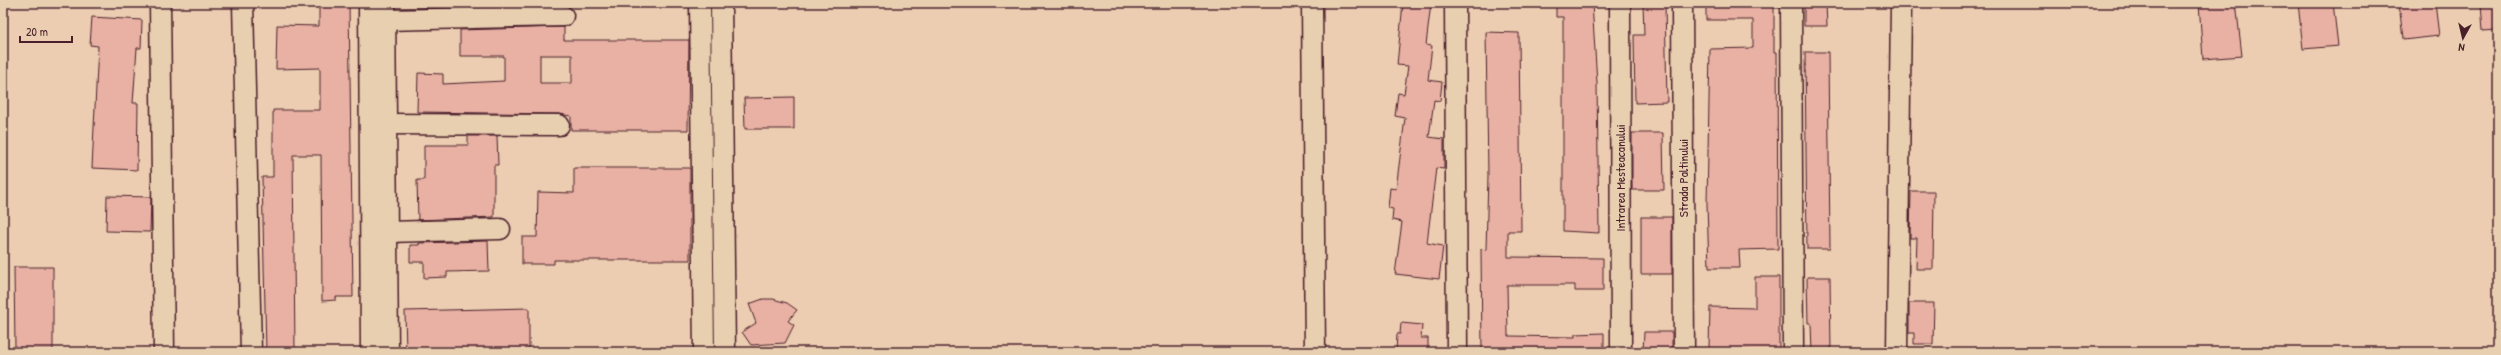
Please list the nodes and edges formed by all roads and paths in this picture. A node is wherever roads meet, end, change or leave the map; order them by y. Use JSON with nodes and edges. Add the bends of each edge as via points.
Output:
{"nodes":[{"id":1,"x":160,"y":3,"type":"edge"},
{"id":2,"x":243,"y":3,"type":"edge"},
{"id":3,"x":370,"y":3,"type":"edge"},
{"id":4,"x":700,"y":3,"type":"edge"},
{"id":5,"x":721,"y":3,"type":"edge"},
{"id":6,"x":1312,"y":3,"type":"edge"},
{"id":7,"x":1455,"y":3,"type":"edge"},
{"id":8,"x":1620,"y":3,"type":"edge"},
{"id":9,"x":1682,"y":3,"type":"edge"},
{"id":10,"x":1791,"y":3,"type":"edge"},
{"id":11,"x":1901,"y":3,"type":"edge"},
{"id":12,"x":385,"y":12,"type":"edge"},
{"id":13,"x":563,"y":16,"type":"dead end"},
{"id":14,"x":386,"y":124,"type":"junction"},
{"id":15,"x":559,"y":125,"type":"dead end"},
{"id":16,"x":500,"y":229,"type":"dead end"},
{"id":17,"x":387,"y":232,"type":"junction"},
{"id":18,"x":164,"y":352,"type":"edge"},
{"id":19,"x":251,"y":352,"type":"edge"},
{"id":20,"x":371,"y":352,"type":"edge"},
{"id":21,"x":388,"y":352,"type":"edge"},
{"id":22,"x":704,"y":352,"type":"edge"},
{"id":23,"x":725,"y":352,"type":"edge"},
{"id":24,"x":1314,"y":352,"type":"edge"},
{"id":25,"x":1457,"y":352,"type":"edge"},
{"id":26,"x":1620,"y":352,"type":"edge"},
{"id":27,"x":1684,"y":352,"type":"edge"},
{"id":28,"x":1793,"y":352,"type":"edge"},
{"id":29,"x":1897,"y":352,"type":"edge"}],
"edges":[{"from":1,"to":18,"type":"street"},
{"from":2,"to":19,"type":"street"},
{"from":3,"to":20,"type":"street"},
{"from":4,"to":22,"type":"street"},
{"from":5,"to":23,"type":"street"},
{"from":6,"to":24,"type":"street"},
{"from":7,"to":25,"type":"street"},
{"from":8,"to":26,"type":"street","name":"Intrarea Mesteacanului"},
{"from":9,"to":27,"type":"street","name":"Strada Paltinului"},
{"from":10,"to":28,"type":"street"},
{"from":11,"to":29,"type":"street"},
{"from":12,"to":13,"type":"street"},
{"from":12,"to":14,"type":"street"},
{"from":14,"to":15,"type":"street"},
{"from":14,"to":17,"type":"street"},
{"from":16,"to":17,"type":"street"},
{"from":17,"to":21,"type":"street"}]}
